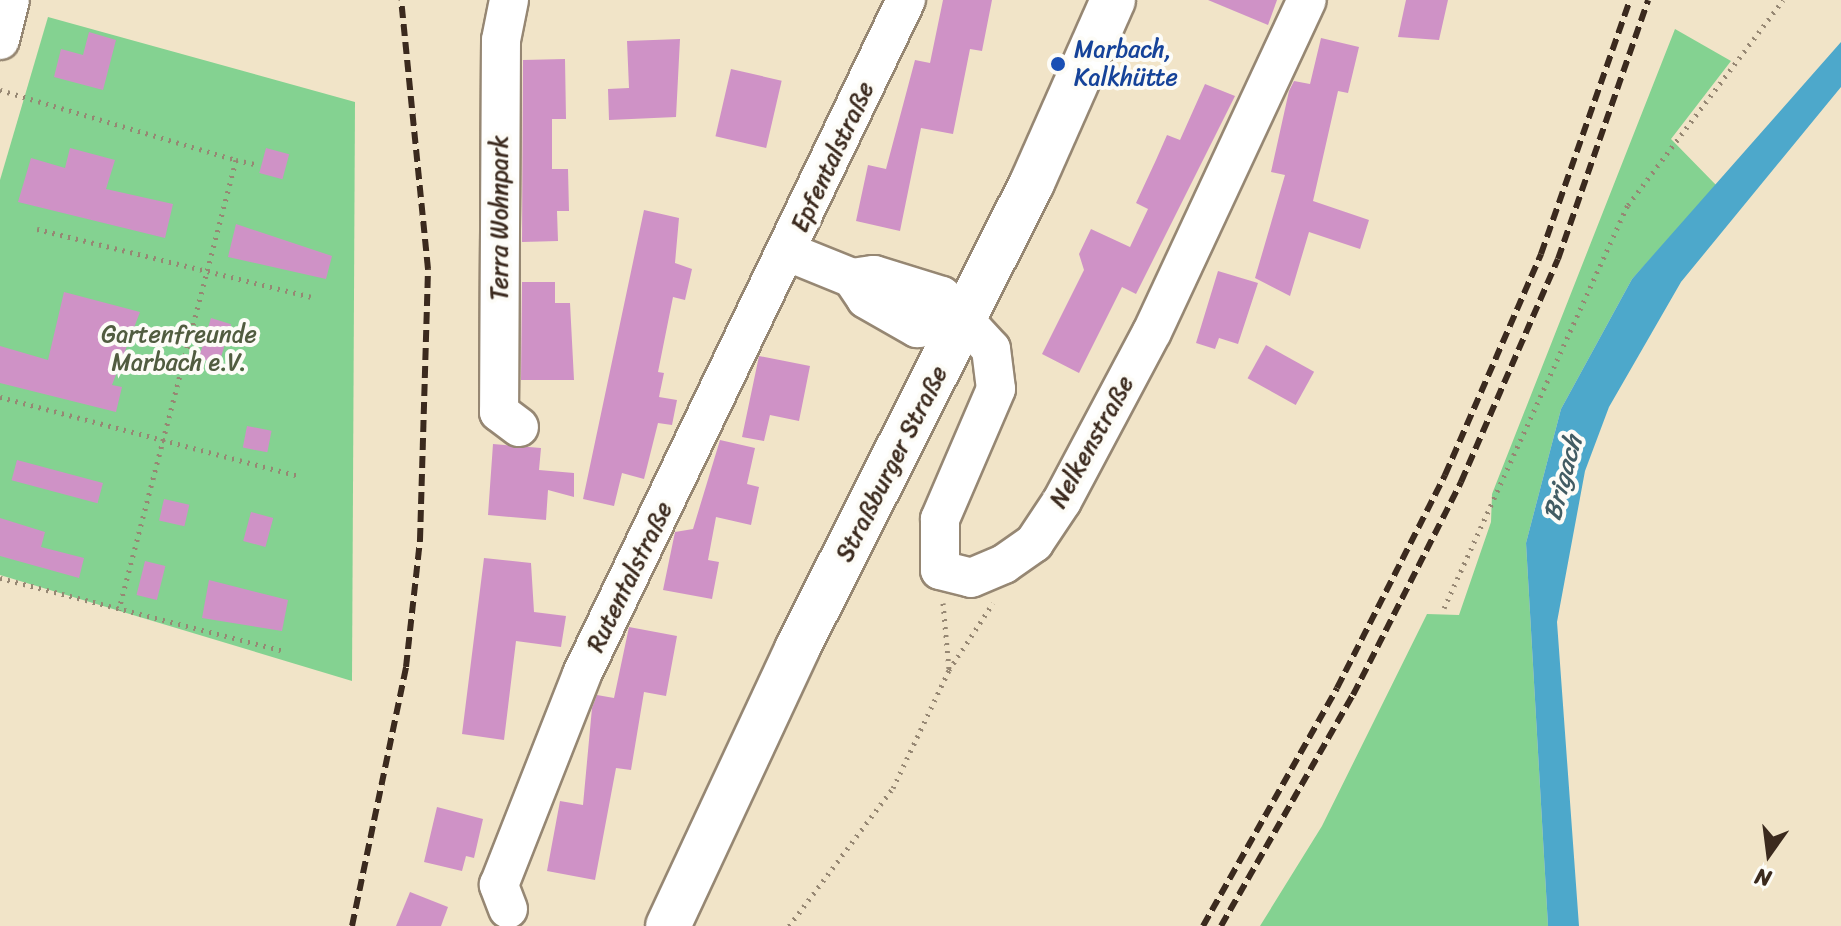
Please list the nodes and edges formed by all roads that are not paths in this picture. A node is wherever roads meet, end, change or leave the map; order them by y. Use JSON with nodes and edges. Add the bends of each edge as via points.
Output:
{"nodes":[{"id":1,"x":10,"y":0,"type":"edge"},
{"id":2,"x":509,"y":0,"type":"edge"},
{"id":3,"x":906,"y":0,"type":"edge"},
{"id":4,"x":1113,"y":0,"type":"edge"},
{"id":5,"x":1307,"y":0,"type":"edge"},
{"id":6,"x":0,"y":40,"type":"edge"},
{"id":7,"x":788,"y":252,"type":"junction"},
{"id":8,"x":963,"y":323,"type":"junction"},
{"id":9,"x":519,"y":427,"type":"dead end"},
{"id":10,"x":508,"y":909,"type":"dead end"},
{"id":11,"x":668,"y":926,"type":"edge"}],
"edges":[{"from":1,"to":6,"type":"street"},
{"from":2,"to":9,"type":"street","name":"Terra Wohnpark","via":[[501,40],[499,412]]},
{"from":3,"to":7,"type":"street","name":"Epfentalstraße"},
{"from":4,"to":8,"type":"main road","name":"Straßburger Straße"},
{"from":5,"to":8,"type":"street","name":"Nelkenstraße","via":[[1229,180],[1062,501],[1034,543],[971,578],[940,570],[940,519],[996,389],[991,349]]},
{"from":7,"to":8,"type":"street","name":"Epfentalstraße","via":[[852,278],[874,275],[942,296]]},
{"from":7,"to":10,"type":"street","name":"Rutentalstraße","via":[[535,784],[499,885]]},
{"from":8,"to":11,"type":"main road","name":"Straßburger Straße"}]}
